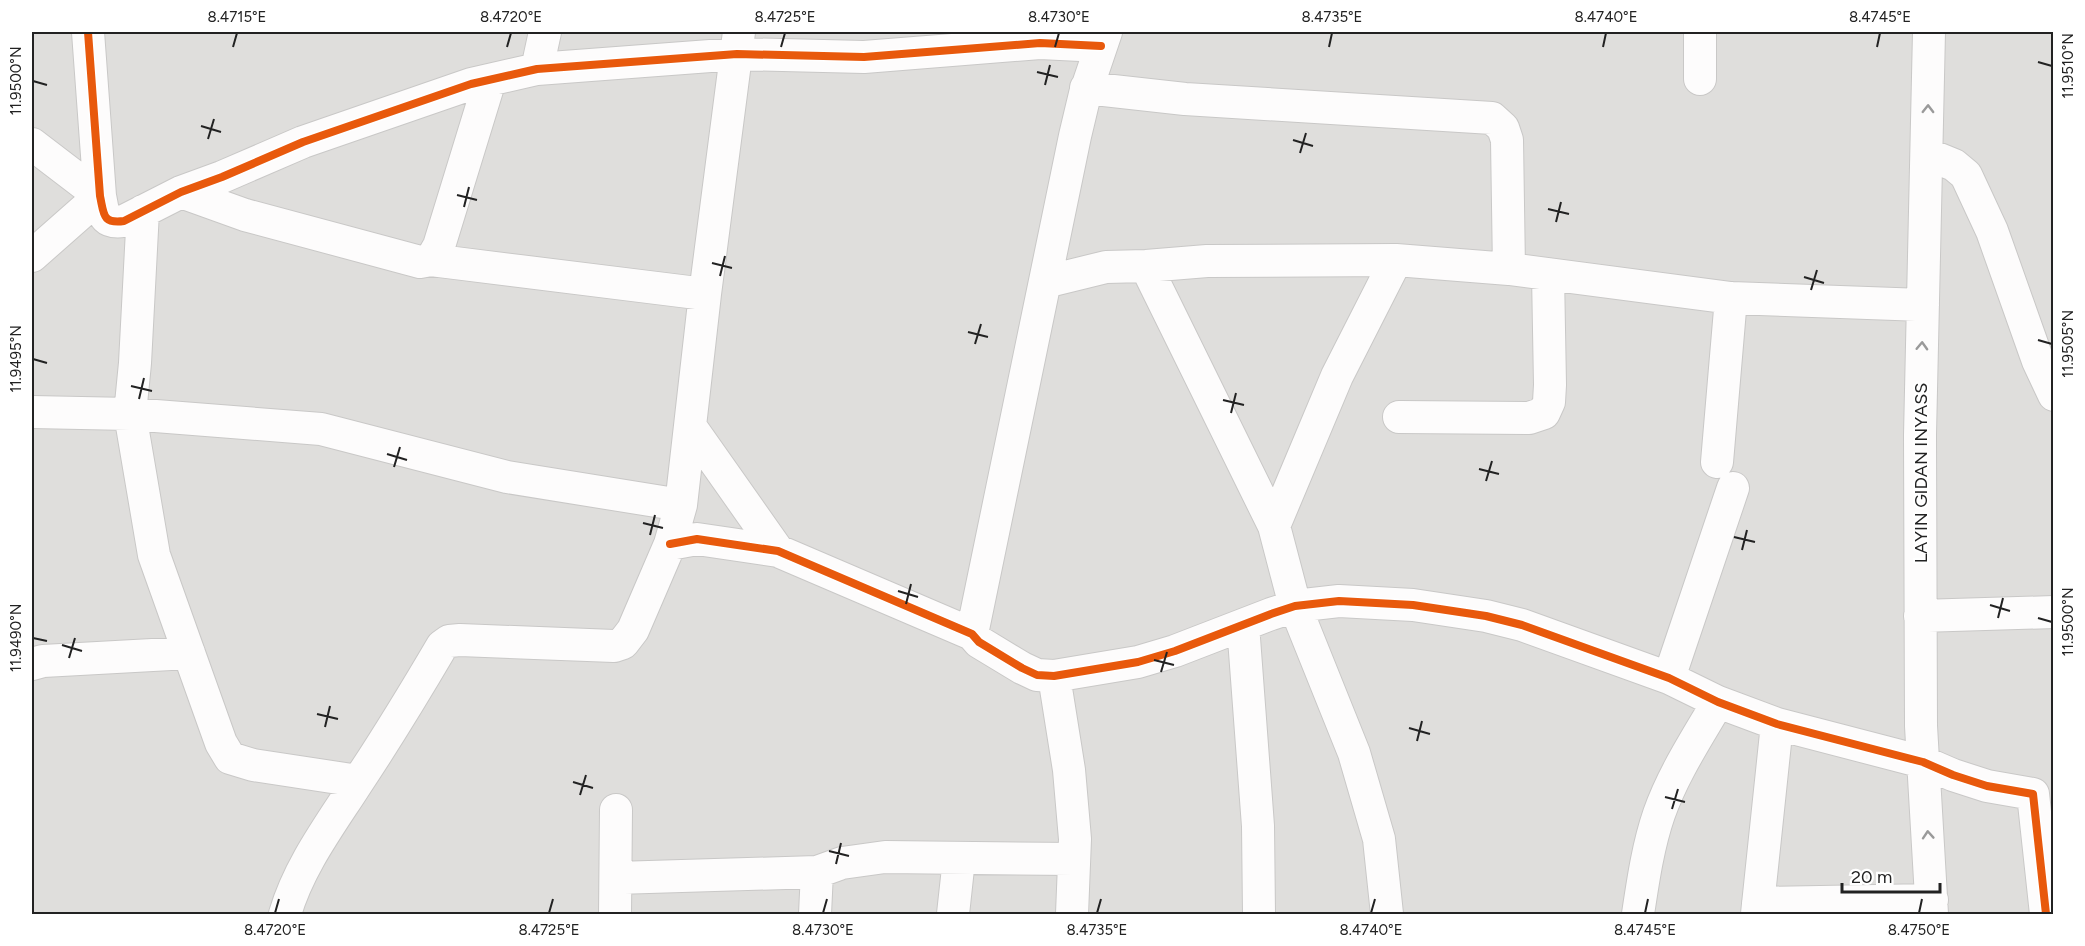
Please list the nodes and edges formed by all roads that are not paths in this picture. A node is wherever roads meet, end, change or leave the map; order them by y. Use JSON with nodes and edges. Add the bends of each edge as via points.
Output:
{"nodes":[{"id":1,"x":88,"y":32,"type":"edge"},
{"id":2,"x":545,"y":32,"type":"edge"},
{"id":3,"x":1700,"y":32,"type":"edge"},
{"id":4,"x":1929,"y":32,"type":"edge"},
{"id":5,"x":1103,"y":39,"type":"edge"},
{"id":6,"x":738,"y":43,"type":"edge"},
{"id":7,"x":537,"y":69,"type":"junction"},
{"id":8,"x":1700,"y":79,"type":"dead end"},
{"id":9,"x":490,"y":80,"type":"junction"},
{"id":10,"x":1086,"y":88,"type":"junction"},
{"id":11,"x":32,"y":144,"type":"edge"},
{"id":12,"x":1927,"y":154,"type":"junction"},
{"id":13,"x":182,"y":192,"type":"junction"},
{"id":14,"x":100,"y":196,"type":"junction"},
{"id":15,"x":143,"y":211,"type":"junction"},
{"id":16,"x":32,"y":256,"type":"edge"},
{"id":17,"x":431,"y":260,"type":"junction"},
{"id":18,"x":1396,"y":260,"type":"junction"},
{"id":19,"x":1146,"y":266,"type":"junction"},
{"id":20,"x":1509,"y":268,"type":"junction"},
{"id":21,"x":1548,"y":274,"type":"junction"},
{"id":22,"x":1045,"y":282,"type":"junction"},
{"id":23,"x":705,"y":294,"type":"junction"},
{"id":24,"x":1731,"y":298,"type":"junction"},
{"id":25,"x":1923,"y":305,"type":"junction"},
{"id":26,"x":2054,"y":395,"type":"edge"},
{"id":27,"x":32,"y":412,"type":"edge"},
{"id":28,"x":130,"y":414,"type":"junction"},
{"id":29,"x":1399,"y":417,"type":"dead end"},
{"id":30,"x":690,"y":426,"type":"junction"},
{"id":31,"x":681,"y":505,"type":"junction"},
{"id":32,"x":1275,"y":526,"type":"junction"},
{"id":33,"x":669,"y":544,"type":"junction"},
{"id":34,"x":778,"y":551,"type":"junction"},
{"id":35,"x":1295,"y":606,"type":"junction"},
{"id":36,"x":2054,"y":612,"type":"edge"},
{"id":37,"x":1920,"y":616,"type":"junction"},
{"id":38,"x":1243,"y":625,"type":"junction"},
{"id":39,"x":972,"y":634,"type":"junction"},
{"id":40,"x":189,"y":653,"type":"junction"},
{"id":41,"x":32,"y":664,"type":"edge"},
{"id":42,"x":1054,"y":676,"type":"junction"},
{"id":43,"x":1669,"y":678,"type":"junction"},
{"id":44,"x":1718,"y":702,"type":"junction"},
{"id":45,"x":1777,"y":724,"type":"junction"},
{"id":46,"x":1923,"y":762,"type":"junction"},
{"id":47,"x":358,"y":782,"type":"junction"},
{"id":48,"x":2043,"y":795,"type":"edge"},
{"id":49,"x":616,"y":810,"type":"dead end"},
{"id":50,"x":959,"y":859,"type":"junction"},
{"id":51,"x":1074,"y":859,"type":"junction"},
{"id":52,"x":817,"y":872,"type":"junction"},
{"id":53,"x":616,"y":878,"type":"junction"},
{"id":54,"x":1932,"y":907,"type":"edge"},
{"id":55,"x":1758,"y":909,"type":"edge"},
{"id":56,"x":285,"y":915,"type":"edge"},
{"id":57,"x":615,"y":915,"type":"edge"},
{"id":58,"x":815,"y":915,"type":"edge"},
{"id":59,"x":953,"y":915,"type":"edge"},
{"id":60,"x":1072,"y":915,"type":"edge"},
{"id":61,"x":1259,"y":915,"type":"edge"},
{"id":62,"x":1387,"y":915,"type":"edge"},
{"id":63,"x":1638,"y":915,"type":"edge"},
{"id":64,"x":2046,"y":915,"type":"edge"}],
"edges":[{"from":1,"to":14,"type":"street"},
{"from":2,"to":7,"type":"street"},
{"from":3,"to":8,"type":"street"},
{"from":12,"to":4,"type":"street","name":"LAYIN GIDAN INYASS","one_way":true},
{"from":5,"to":6,"type":"street","via":[[864,57]]},
{"from":5,"to":10,"type":"street"},
{"from":6,"to":7,"type":"street"},
{"from":6,"to":23,"type":"street"},
{"from":7,"to":9,"type":"street"},
{"from":9,"to":13,"type":"street","via":[[303,142]]},
{"from":9,"to":17,"type":"street","via":[[439,246]]},
{"from":10,"to":20,"type":"street","via":[[1185,99],[1492,118],[1503,128],[1507,141]]},
{"from":10,"to":22,"type":"street"},
{"from":11,"to":14,"type":"street"},
{"from":12,"to":25,"type":"street","name":"LAYIN GIDAN INYASS"},
{"from":12,"to":26,"type":"street","via":[[1954,165],[1966,175],[1992,231]]},
{"from":13,"to":15,"type":"street"},
{"from":13,"to":17,"type":"street","via":[[245,215],[420,262]]},
{"from":14,"to":15,"type":"street","via":[[108,220],[124,221]]},
{"from":14,"to":16,"type":"street"},
{"from":15,"to":28,"type":"street"},
{"from":17,"to":23,"type":"street"},
{"from":18,"to":19,"type":"street","via":[[1207,261]]},
{"from":18,"to":20,"type":"street"},
{"from":18,"to":32,"type":"street","via":[[1336,376]]},
{"from":19,"to":22,"type":"street","via":[[1106,267]]},
{"from":19,"to":32,"type":"street"},
{"from":20,"to":21,"type":"street"},
{"from":21,"to":24,"type":"street"},
{"from":21,"to":29,"type":"street","via":[[1550,385],[1544,412],[1528,418]]},
{"from":22,"to":39,"type":"street"},
{"from":23,"to":30,"type":"street"},
{"from":24,"to":25,"type":"street"},
{"from":24,"to":43,"type":"street","via":[[1725,475]]},
{"from":37,"to":25,"type":"street","name":"LAYIN GIDAN INYASS","one_way":true},
{"from":27,"to":28,"type":"street"},
{"from":28,"to":31,"type":"street","via":[[321,429],[507,477]]},
{"from":28,"to":40,"type":"street","via":[[154,555]]},
{"from":30,"to":31,"type":"street"},
{"from":30,"to":34,"type":"street"},
{"from":31,"to":33,"type":"street"},
{"from":32,"to":35,"type":"street"},
{"from":33,"to":34,"type":"street","via":[[697,539]]},
{"from":33,"to":47,"type":"street","via":[[633,630],[623,643],[614,646],[448,641]]},
{"from":34,"to":39,"type":"street"},
{"from":35,"to":38,"type":"street"},
{"from":35,"to":43,"type":"street","via":[[1339,601],[1413,605],[1486,616],[1522,625]]},
{"from":35,"to":62,"type":"street","via":[[1354,753],[1379,839]]},
{"from":36,"to":37,"type":"street"},
{"from":37,"to":46,"type":"street","name":"LAYIN GIDAN INYASS"},
{"from":38,"to":42,"type":"street","via":[[1138,662]]},
{"from":38,"to":61,"type":"street","via":[[1258,826]]},
{"from":39,"to":42,"type":"street","via":[[1022,668],[1037,675]]},
{"from":40,"to":41,"type":"street"},
{"from":40,"to":47,"type":"street","via":[[230,758]]},
{"from":42,"to":51,"type":"street","via":[[1069,771]]},
{"from":43,"to":44,"type":"street"},
{"from":44,"to":45,"type":"street"},
{"from":44,"to":63,"type":"street","via":[[1680,767],[1659,814],[1646,861]]},
{"from":45,"to":46,"type":"street"},
{"from":45,"to":55,"type":"street"},
{"from":46,"to":48,"type":"street","via":[[1987,786]]},
{"from":54,"to":46,"type":"street","name":"LAYIN GIDAN INYASS","one_way":true},
{"from":47,"to":56,"type":"street","via":[[316,846],[291,894]]},
{"from":48,"to":64,"type":"street"},
{"from":49,"to":53,"type":"street"},
{"from":50,"to":51,"type":"street"},
{"from":50,"to":52,"type":"street","via":[[885,857],[842,863]]},
{"from":50,"to":59,"type":"street"},
{"from":51,"to":60,"type":"street"},
{"from":52,"to":53,"type":"street"},
{"from":52,"to":58,"type":"street"},
{"from":53,"to":57,"type":"street"},
{"from":54,"to":55,"type":"street"}]}
